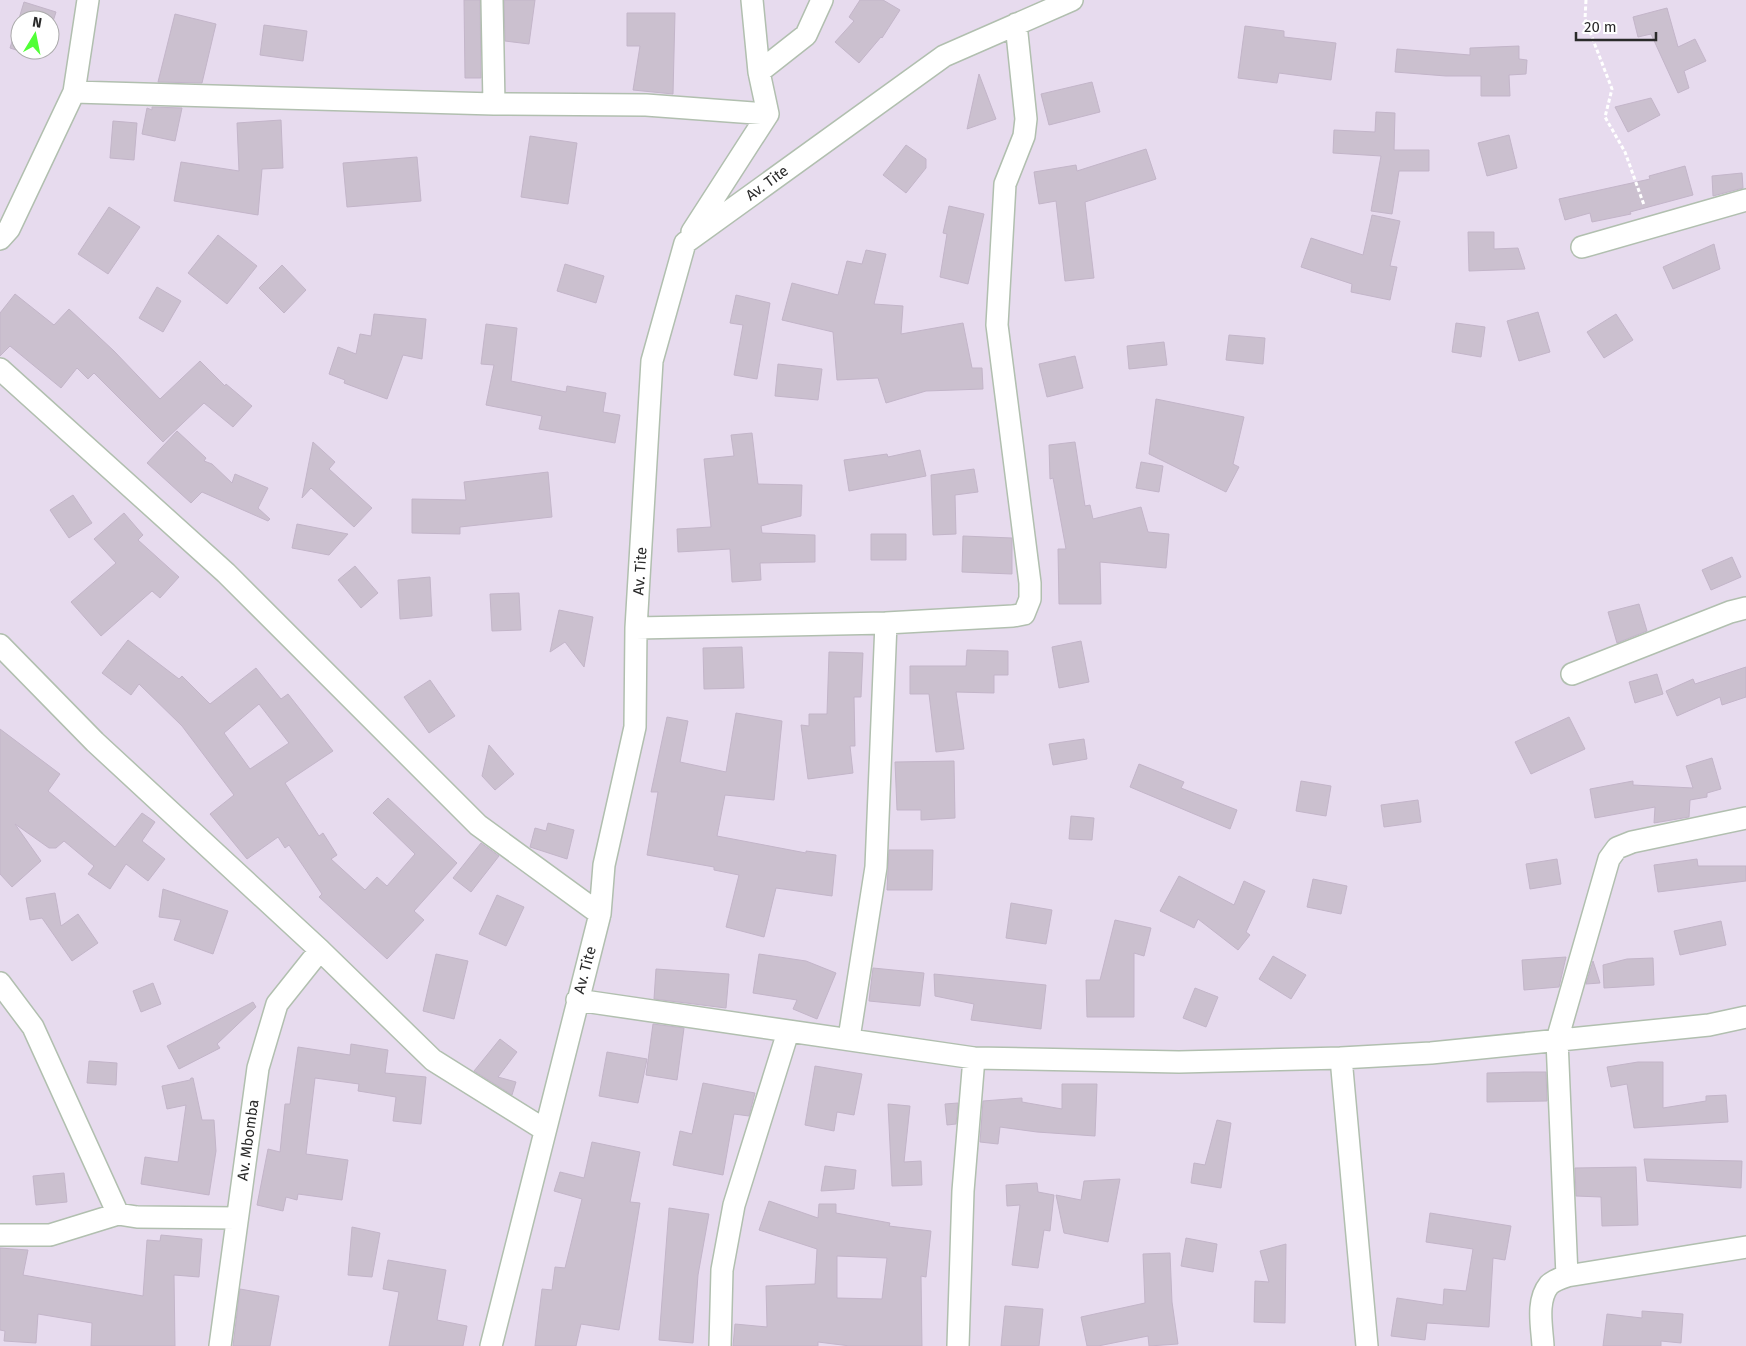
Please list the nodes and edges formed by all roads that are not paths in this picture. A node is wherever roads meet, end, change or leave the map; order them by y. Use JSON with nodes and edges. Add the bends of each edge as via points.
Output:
{"nodes":[{"id":1,"x":88,"y":0,"type":"edge"},
{"id":2,"x":492,"y":0,"type":"edge"},
{"id":3,"x":752,"y":0,"type":"edge"},
{"id":4,"x":822,"y":0,"type":"edge"},
{"id":5,"x":1072,"y":0,"type":"edge"},
{"id":6,"x":1016,"y":24,"type":"junction"},
{"id":7,"x":759,"y":72,"type":"junction"},
{"id":8,"x":74,"y":92,"type":"junction"},
{"id":9,"x":494,"y":104,"type":"junction"},
{"id":10,"x":768,"y":114,"type":"junction"},
{"id":11,"x":1746,"y":200,"type":"edge"},
{"id":12,"x":3,"y":230,"type":"edge"},
{"id":13,"x":685,"y":243,"type":"junction"},
{"id":14,"x":1582,"y":247,"type":"dead end"},
{"id":15,"x":0,"y":369,"type":"edge"},
{"id":16,"x":1746,"y":608,"type":"edge"},
{"id":17,"x":886,"y":623,"type":"junction"},
{"id":18,"x":636,"y":628,"type":"junction"},
{"id":19,"x":0,"y":645,"type":"edge"},
{"id":20,"x":1572,"y":674,"type":"dead end"},
{"id":21,"x":1746,"y":818,"type":"edge"},
{"id":22,"x":600,"y":914,"type":"junction"},
{"id":23,"x":320,"y":950,"type":"junction"},
{"id":24,"x":0,"y":983,"type":"edge"},
{"id":25,"x":577,"y":1000,"type":"junction"},
{"id":26,"x":1746,"y":1018,"type":"edge"},
{"id":27,"x":788,"y":1032,"type":"junction"},
{"id":28,"x":848,"y":1038,"type":"junction"},
{"id":29,"x":1557,"y":1040,"type":"junction"},
{"id":30,"x":974,"y":1058,"type":"junction"},
{"id":31,"x":1341,"y":1058,"type":"junction"},
{"id":32,"x":545,"y":1130,"type":"junction"},
{"id":33,"x":118,"y":1214,"type":"junction"},
{"id":34,"x":236,"y":1218,"type":"junction"},
{"id":35,"x":0,"y":1235,"type":"edge"},
{"id":36,"x":1746,"y":1247,"type":"edge"},
{"id":37,"x":1567,"y":1276,"type":"junction"},
{"id":38,"x":220,"y":1346,"type":"edge"},
{"id":39,"x":491,"y":1346,"type":"edge"},
{"id":40,"x":720,"y":1346,"type":"edge"},
{"id":41,"x":958,"y":1346,"type":"edge"},
{"id":42,"x":1367,"y":1346,"type":"edge"},
{"id":43,"x":1544,"y":1346,"type":"edge"}],
"edges":[{"from":1,"to":8,"type":"street"},
{"from":2,"to":9,"type":"street"},
{"from":3,"to":7,"type":"street"},
{"from":4,"to":7,"type":"street","via":[[806,35]]},
{"from":5,"to":6,"type":"street","name":"Av. Tite"},
{"from":6,"to":13,"type":"street","name":"Av. Tite","via":[[944,56]]},
{"from":6,"to":17,"type":"street","via":[[1026,119],[1024,136],[1006,184],[997,325],[1030,583],[1029,606],[1024,614],[1013,616]]},
{"from":7,"to":10,"type":"street"},
{"from":8,"to":9,"type":"street"},
{"from":8,"to":12,"type":"street"},
{"from":9,"to":10,"type":"street","via":[[646,105]]},
{"from":10,"to":13,"type":"street"},
{"from":11,"to":14,"type":"street"},
{"from":13,"to":18,"type":"street","name":"Av. Tite","via":[[652,361]]},
{"from":15,"to":22,"type":"street","via":[[226,573],[478,825]]},
{"from":16,"to":20,"type":"street"},
{"from":17,"to":18,"type":"street"},
{"from":17,"to":28,"type":"street","via":[[876,867]]},
{"from":18,"to":22,"type":"street","name":"Av. Tite","via":[[635,727],[604,865]]},
{"from":19,"to":23,"type":"street","via":[[95,742]]},
{"from":21,"to":29,"type":"street","via":[[1617,848],[1609,859]]},
{"from":22,"to":25,"type":"street","name":"Av. Tite"},
{"from":23,"to":32,"type":"street","via":[[433,1060]]},
{"from":23,"to":34,"type":"street","name":"Av. Mbomba","via":[[277,1004],[258,1068]]},
{"from":24,"to":33,"type":"street","via":[[33,1027]]},
{"from":25,"to":27,"type":"street"},
{"from":25,"to":32,"type":"street","name":"Av. Tite"},
{"from":26,"to":29,"type":"street","via":[[1709,1025]]},
{"from":27,"to":28,"type":"street"},
{"from":27,"to":40,"type":"street","via":[[734,1205],[722,1270]]},
{"from":28,"to":30,"type":"street"},
{"from":29,"to":31,"type":"street"},
{"from":29,"to":37,"type":"street"},
{"from":30,"to":31,"type":"street","via":[[1179,1062]]},
{"from":30,"to":41,"type":"street","via":[[963,1190]]},
{"from":31,"to":42,"type":"street"},
{"from":32,"to":39,"type":"street","name":"Av. Tite"},
{"from":33,"to":34,"type":"street"},
{"from":33,"to":35,"type":"street","via":[[50,1235]]},
{"from":34,"to":38,"type":"street","name":"Av. Mbomba"},
{"from":36,"to":37,"type":"street"},
{"from":37,"to":43,"type":"street","via":[[1551,1283],[1544,1294],[1540,1315]]}]}
